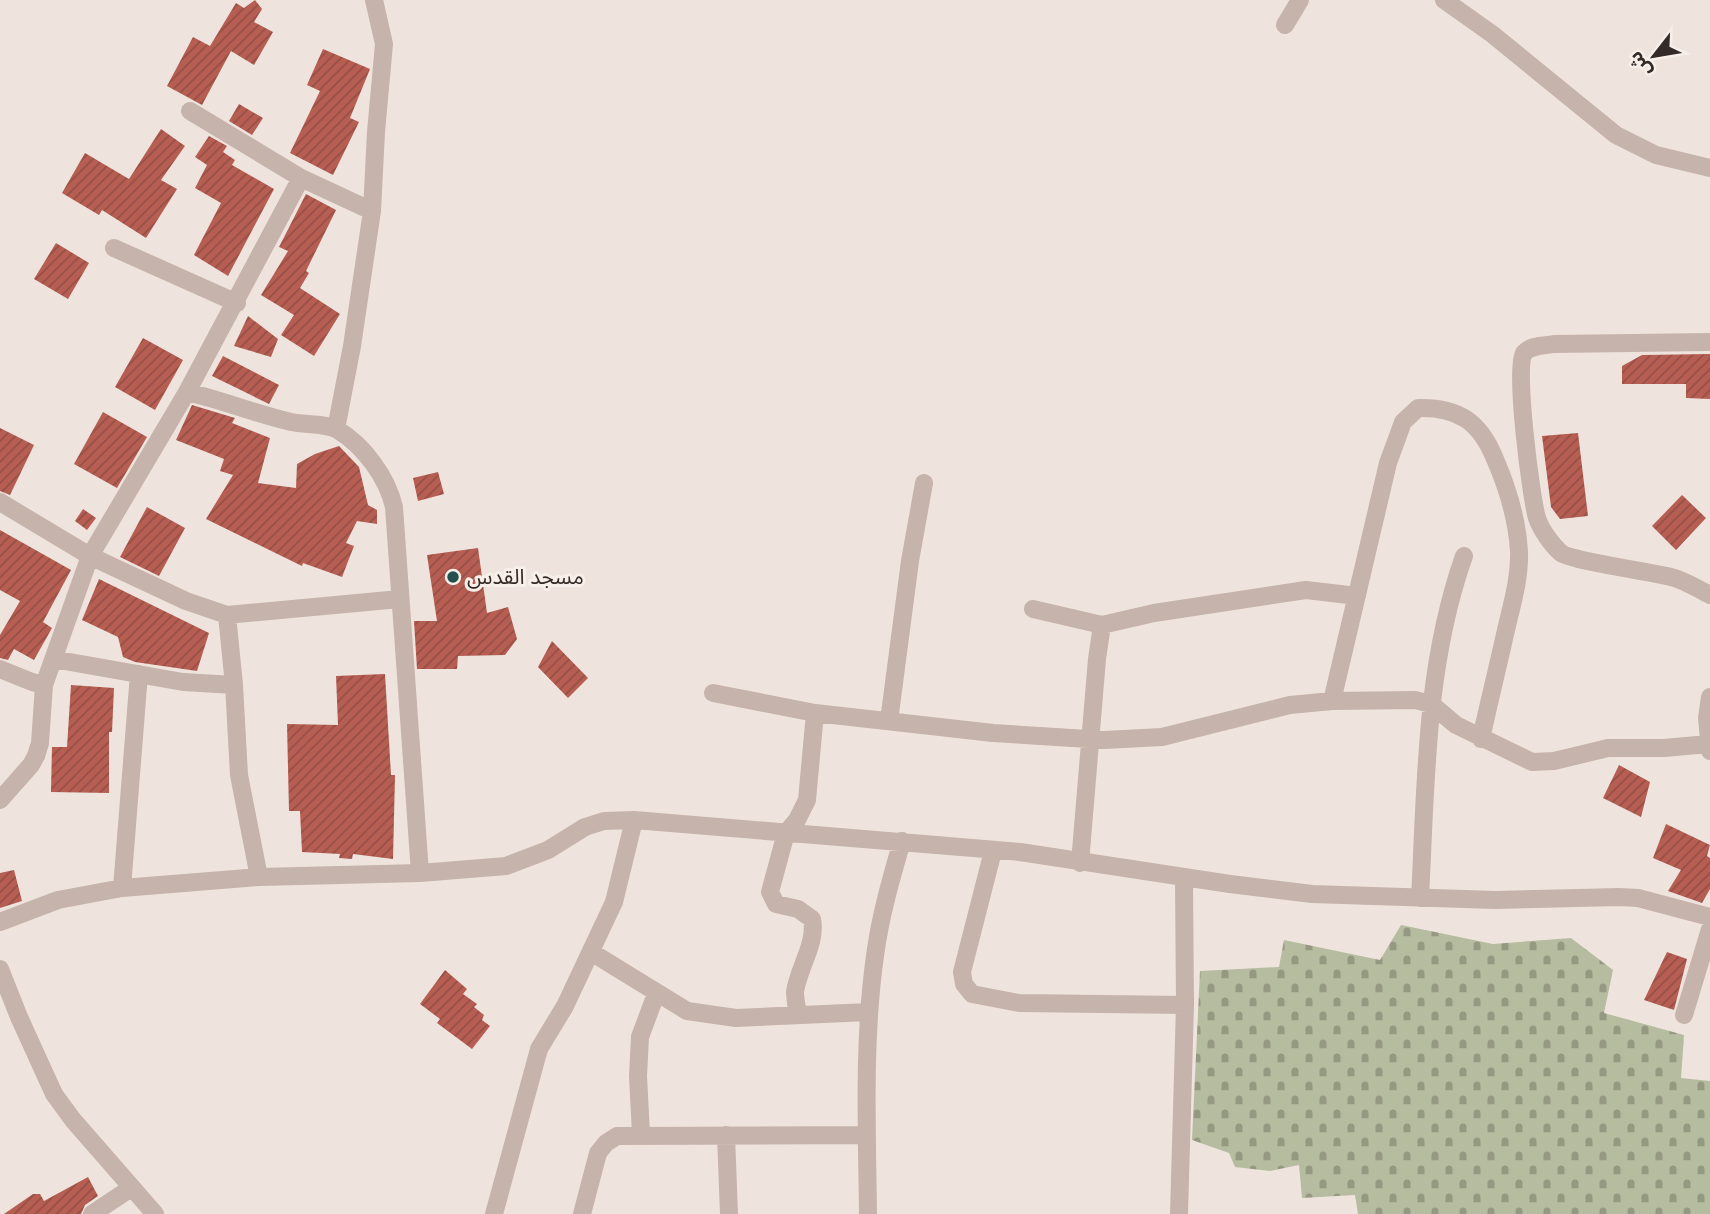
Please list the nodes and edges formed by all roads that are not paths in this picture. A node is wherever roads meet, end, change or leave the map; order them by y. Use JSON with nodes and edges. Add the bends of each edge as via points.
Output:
{"nodes":[{"id":1,"x":374,"y":0,"type":"edge"},
{"id":2,"x":1300,"y":0,"type":"edge"},
{"id":3,"x":1444,"y":0,"type":"edge"},
{"id":4,"x":1285,"y":25,"type":"dead end"},
{"id":5,"x":190,"y":111,"type":"dead end"},
{"id":6,"x":1710,"y":168,"type":"edge"},
{"id":7,"x":301,"y":178,"type":"junction"},
{"id":8,"x":372,"y":211,"type":"junction"},
{"id":9,"x":114,"y":248,"type":"dead end"},
{"id":10,"x":237,"y":303,"type":"junction"},
{"id":11,"x":1710,"y":342,"type":"edge"},
{"id":12,"x":187,"y":392,"type":"junction"},
{"id":13,"x":336,"y":429,"type":"junction"},
{"id":14,"x":924,"y":483,"type":"dead end"},
{"id":15,"x":0,"y":502,"type":"edge"},
{"id":16,"x":90,"y":556,"type":"junction"},
{"id":17,"x":1464,"y":556,"type":"dead end"},
{"id":18,"x":1710,"y":595,"type":"edge"},
{"id":19,"x":1357,"y":596,"type":"junction"},
{"id":20,"x":400,"y":599,"type":"junction"},
{"id":21,"x":1033,"y":609,"type":"dead end"},
{"id":22,"x":227,"y":615,"type":"junction"},
{"id":23,"x":1102,"y":625,"type":"junction"},
{"id":24,"x":53,"y":659,"type":"junction"},
{"id":25,"x":0,"y":669,"type":"edge"},
{"id":26,"x":139,"y":674,"type":"junction"},
{"id":27,"x":44,"y":685,"type":"junction"},
{"id":28,"x":234,"y":685,"type":"junction"},
{"id":29,"x":713,"y":693,"type":"dead end"},
{"id":30,"x":1710,"y":697,"type":"edge"},
{"id":31,"x":1332,"y":701,"type":"junction"},
{"id":32,"x":1431,"y":704,"type":"junction"},
{"id":33,"x":816,"y":713,"type":"junction"},
{"id":34,"x":889,"y":721,"type":"junction"},
{"id":35,"x":1091,"y":737,"type":"junction"},
{"id":36,"x":1481,"y":739,"type":"junction"},
{"id":37,"x":1709,"y":748,"type":"edge"},
{"id":38,"x":0,"y":800,"type":"edge"},
{"id":39,"x":634,"y":820,"type":"junction"},
{"id":40,"x":786,"y":833,"type":"junction"},
{"id":41,"x":902,"y":841,"type":"junction"},
{"id":42,"x":993,"y":851,"type":"junction"},
{"id":43,"x":1080,"y":863,"type":"junction"},
{"id":44,"x":420,"y":873,"type":"junction"},
{"id":45,"x":258,"y":877,"type":"junction"},
{"id":46,"x":1184,"y":878,"type":"junction"},
{"id":47,"x":122,"y":888,"type":"junction"},
{"id":48,"x":1420,"y":898,"type":"junction"},
{"id":49,"x":1710,"y":917,"type":"edge"},
{"id":50,"x":0,"y":922,"type":"edge"},
{"id":51,"x":1710,"y":929,"type":"edge"},
{"id":52,"x":591,"y":953,"type":"junction"},
{"id":53,"x":0,"y":970,"type":"edge"},
{"id":54,"x":656,"y":994,"type":"junction"},
{"id":55,"x":1185,"y":1005,"type":"junction"},
{"id":56,"x":869,"y":1012,"type":"junction"},
{"id":57,"x":798,"y":1015,"type":"junction"},
{"id":58,"x":1684,"y":1016,"type":"dead end"},
{"id":59,"x":641,"y":1134,"type":"junction"},
{"id":60,"x":726,"y":1135,"type":"junction"},
{"id":61,"x":867,"y":1136,"type":"junction"},
{"id":62,"x":131,"y":1188,"type":"junction"},
{"id":63,"x":92,"y":1214,"type":"edge"},
{"id":64,"x":155,"y":1214,"type":"edge"},
{"id":65,"x":494,"y":1214,"type":"edge"},
{"id":66,"x":582,"y":1214,"type":"edge"},
{"id":67,"x":729,"y":1214,"type":"edge"},
{"id":68,"x":868,"y":1214,"type":"edge"},
{"id":69,"x":1179,"y":1214,"type":"edge"}],
"edges":[{"from":1,"to":8,"type":"street","via":[[384,44]]},
{"from":2,"to":4,"type":"street"},
{"from":3,"to":6,"type":"street","via":[[1616,135],[1656,155]]},
{"from":5,"to":7,"type":"street"},
{"from":7,"to":8,"type":"street"},
{"from":7,"to":10,"type":"street"},
{"from":8,"to":13,"type":"street"},
{"from":9,"to":10,"type":"street"},
{"from":10,"to":12,"type":"street"},
{"from":11,"to":18,"type":"street","via":[[1553,344],[1534,347],[1520,359],[1532,497],[1537,520],[1549,539],[1563,554],[1675,578]]},
{"from":12,"to":13,"type":"street","via":[[290,422]]},
{"from":12,"to":16,"type":"street"},
{"from":13,"to":20,"type":"street","via":[[380,472],[390,491]]},
{"from":14,"to":34,"type":"street"},
{"from":15,"to":16,"type":"street"},
{"from":16,"to":22,"type":"street"},
{"from":16,"to":24,"type":"street"},
{"from":17,"to":32,"type":"street","via":[[1446,617]]},
{"from":19,"to":23,"type":"street","via":[[1306,590]]},
{"from":19,"to":31,"type":"street"},
{"from":19,"to":36,"type":"street","via":[[1388,463],[1403,422],[1421,407],[1468,418],[1490,447],[1509,491],[1519,554]]},
{"from":20,"to":22,"type":"street"},
{"from":20,"to":44,"type":"street"},
{"from":21,"to":23,"type":"street"},
{"from":22,"to":28,"type":"street"},
{"from":23,"to":35,"type":"street"},
{"from":24,"to":26,"type":"street"},
{"from":24,"to":27,"type":"street"},
{"from":25,"to":27,"type":"street"},
{"from":26,"to":28,"type":"street"},
{"from":26,"to":47,"type":"street"},
{"from":27,"to":38,"type":"street","via":[[36,756]]},
{"from":28,"to":45,"type":"street","via":[[239,775]]},
{"from":29,"to":33,"type":"street"},
{"from":30,"to":37,"type":"street"},
{"from":31,"to":32,"type":"street","via":[[1415,700]]},
{"from":31,"to":35,"type":"street","via":[[1290,705],[1162,737]]},
{"from":32,"to":36,"type":"street"},
{"from":32,"to":48,"type":"street"},
{"from":33,"to":34,"type":"street"},
{"from":33,"to":40,"type":"street","via":[[807,800]]},
{"from":34,"to":35,"type":"street","via":[[993,733]]},
{"from":35,"to":43,"type":"street"},
{"from":36,"to":37,"type":"street","via":[[1532,762],[1608,748]]},
{"from":39,"to":40,"type":"street"},
{"from":39,"to":44,"type":"street","via":[[585,827],[548,850],[506,866]]},
{"from":39,"to":52,"type":"street","via":[[614,902]]},
{"from":40,"to":41,"type":"street"},
{"from":40,"to":57,"type":"street","via":[[771,898],[807,914],[814,928],[795,993]]},
{"from":41,"to":42,"type":"street"},
{"from":41,"to":56,"type":"street","via":[[883,908]]},
{"from":42,"to":43,"type":"street"},
{"from":42,"to":55,"type":"street","via":[[962,972],[972,994],[1019,1003]]},
{"from":43,"to":46,"type":"street"},
{"from":44,"to":45,"type":"street"},
{"from":45,"to":47,"type":"street"},
{"from":46,"to":48,"type":"street","via":[[1312,894]]},
{"from":46,"to":55,"type":"street"},
{"from":47,"to":50,"type":"street","via":[[58,900]]},
{"from":48,"to":49,"type":"street","via":[[1628,898]]},
{"from":51,"to":58,"type":"street"},
{"from":52,"to":54,"type":"street"},
{"from":52,"to":65,"type":"street","via":[[539,1049]]},
{"from":53,"to":62,"type":"street","via":[[54,1094]]},
{"from":54,"to":57,"type":"street","via":[[687,1011],[713,1016]]},
{"from":54,"to":59,"type":"street","via":[[640,1037]]},
{"from":55,"to":69,"type":"street"},
{"from":56,"to":57,"type":"street"},
{"from":56,"to":61,"type":"street"},
{"from":59,"to":60,"type":"street"},
{"from":59,"to":66,"type":"street","via":[[617,1136],[598,1153]]},
{"from":60,"to":61,"type":"street"},
{"from":60,"to":67,"type":"street"},
{"from":61,"to":68,"type":"street"},
{"from":62,"to":63,"type":"street"},
{"from":62,"to":64,"type":"street"}]}
